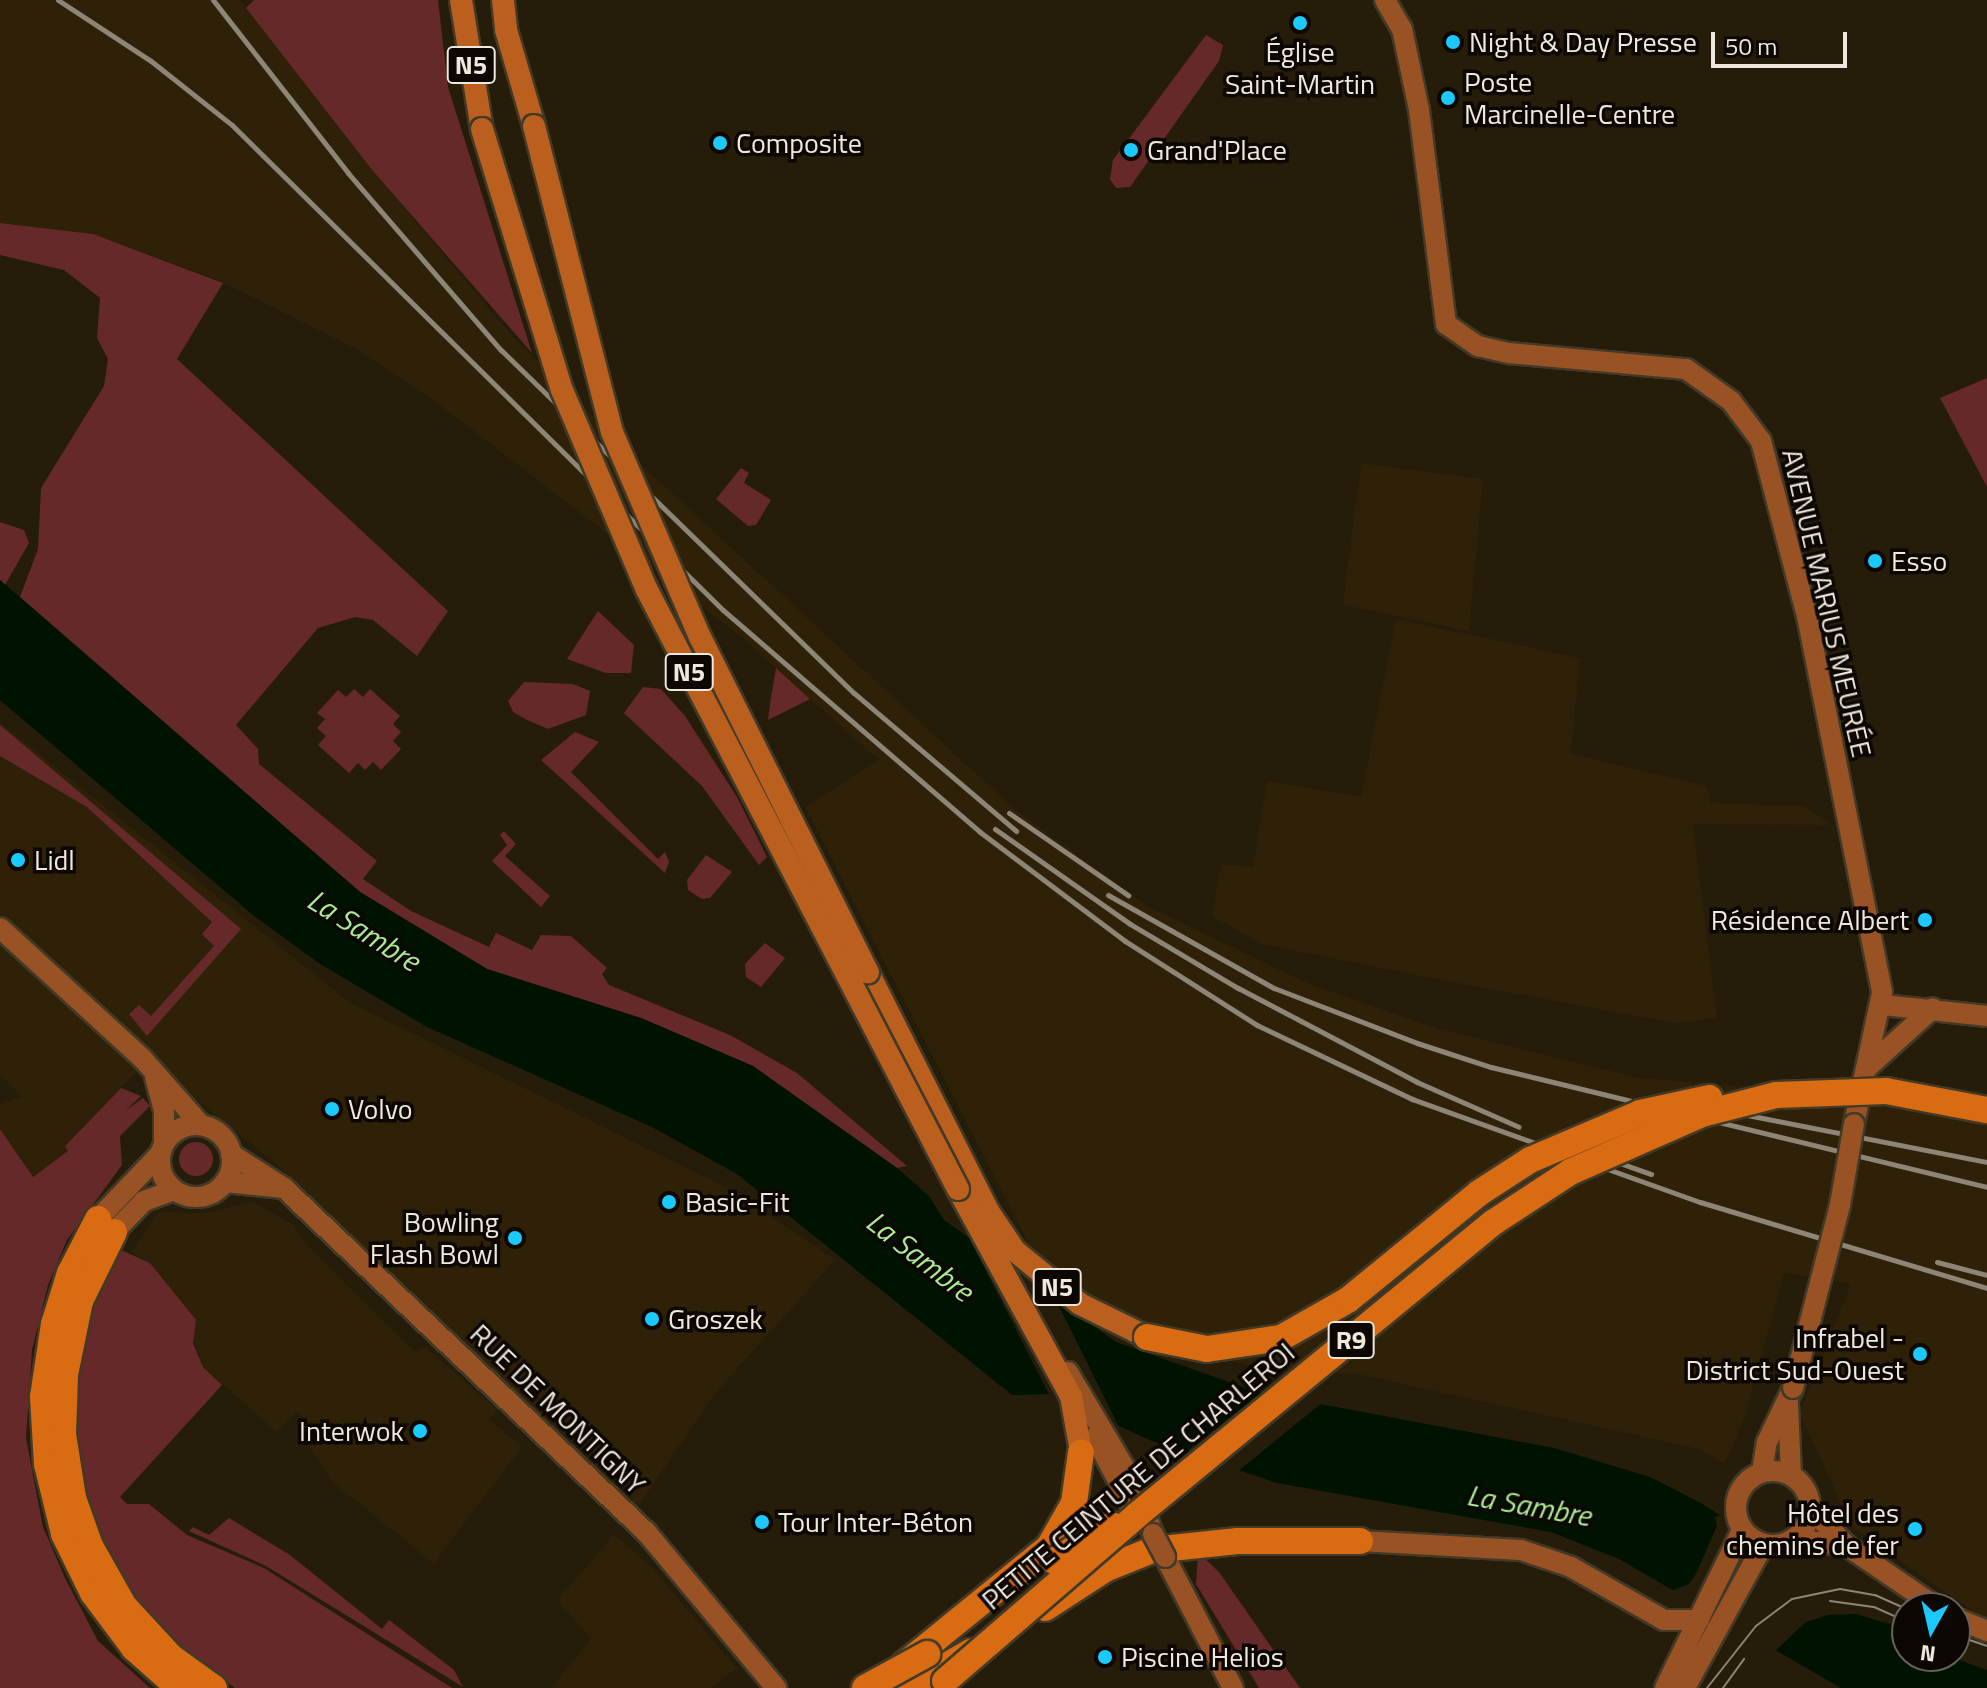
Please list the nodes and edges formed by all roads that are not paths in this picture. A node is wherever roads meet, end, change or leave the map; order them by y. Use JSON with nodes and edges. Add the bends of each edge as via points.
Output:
{"nodes":[{"id":1,"x":461,"y":0,"type":"edge"},
{"id":2,"x":503,"y":0,"type":"edge"},
{"id":3,"x":1391,"y":2,"type":"edge"},
{"id":4,"x":0,"y":928,"type":"edge"},
{"id":5,"x":1883,"y":1005,"type":"junction"},
{"id":6,"x":1933,"y":1008,"type":"junction"},
{"id":7,"x":1987,"y":1016,"type":"edge"},
{"id":8,"x":1869,"y":1066,"type":"junction"},
{"id":9,"x":154,"y":1073,"type":"junction"},
{"id":10,"x":1740,"y":1103,"type":"junction"},
{"id":11,"x":1987,"y":1110,"type":"edge"},
{"id":12,"x":201,"y":1125,"type":"junction"},
{"id":13,"x":162,"y":1148,"type":"junction"},
{"id":14,"x":231,"y":1154,"type":"junction"},
{"id":15,"x":225,"y":1182,"type":"junction"},
{"id":16,"x":284,"y":1188,"type":"junction"},
{"id":17,"x":174,"y":1190,"type":"junction"},
{"id":18,"x":988,"y":1211,"type":"junction"},
{"id":19,"x":106,"y":1226,"type":"junction"},
{"id":20,"x":1147,"y":1337,"type":"joint"},
{"id":21,"x":1071,"y":1396,"type":"junction"},
{"id":22,"x":1791,"y":1396,"type":"junction"},
{"id":23,"x":1081,"y":1452,"type":"joint"},
{"id":24,"x":1762,"y":1472,"type":"junction"},
{"id":25,"x":1791,"y":1475,"type":"junction"},
{"id":26,"x":1130,"y":1499,"type":"junction"},
{"id":27,"x":1074,"y":1503,"type":"junction"},
{"id":28,"x":1810,"y":1508,"type":"junction"},
{"id":29,"x":1739,"y":1525,"type":"junction"},
{"id":30,"x":1360,"y":1541,"type":"joint"},
{"id":31,"x":1779,"y":1542,"type":"junction"},
{"id":32,"x":1847,"y":1546,"type":"junction"},
{"id":33,"x":1915,"y":1592,"type":"edge"},
{"id":34,"x":1700,"y":1618,"type":"junction"},
{"id":35,"x":927,"y":1654,"type":"junction"},
{"id":36,"x":179,"y":1688,"type":"edge"},
{"id":37,"x":214,"y":1688,"type":"edge"},
{"id":38,"x":776,"y":1688,"type":"edge"},
{"id":39,"x":865,"y":1688,"type":"edge"},
{"id":40,"x":879,"y":1688,"type":"edge"},
{"id":41,"x":892,"y":1688,"type":"edge"},
{"id":42,"x":908,"y":1688,"type":"edge"},
{"id":43,"x":938,"y":1688,"type":"edge"},
{"id":44,"x":1233,"y":1688,"type":"edge"},
{"id":45,"x":1665,"y":1688,"type":"edge"},
{"id":46,"x":1685,"y":1688,"type":"edge"}],
"edges":[{"from":1,"to":21,"type":"main road","number":"N5","bridge":true,"via":[[482,129],[562,390],[647,590]]},
{"from":2,"to":18,"type":"main road","number":"N5","bridge":true,"via":[[506,30],[612,432],[700,637]]},
{"from":3,"to":5,"type":"main road","name":"AVENUE MARIUS MEURÉE","via":[[1419,110],[1446,324],[1478,346],[1509,353],[1686,369],[1731,401],[1761,441],[1807,616]]},
{"from":4,"to":9,"type":"main road"},
{"from":5,"to":6,"type":"main road"},
{"from":5,"to":8,"type":"main road","name":"AVENUE MARIUS MEURÉE"},
{"from":6,"to":7,"type":"main road"},
{"from":6,"to":8,"type":"main road"},
{"from":8,"to":22,"type":"main road","name":"AVENUE MARIUS MEURÉE","bridge":true},
{"from":9,"to":12,"type":"main road"},
{"from":9,"to":13,"type":"main road","via":[[164,1111]]},
{"from":10,"to":11,"type":"highway","name":"PETITE CEINTURE DE CHARLEROI","number":"R9","bridge":true,"via":[[1847,1090],[1925,1095]]},
{"from":10,"to":20,"type":"highway","bridge":true,"via":[[1706,1097],[1640,1113],[1530,1160],[1479,1193],[1348,1300],[1281,1338],[1207,1349]]},
{"from":10,"to":26,"type":"highway","name":"PETITE CEINTURE DE CHARLEROI","number":"R9","bridge":true,"via":[[1608,1152],[1540,1189]]},
{"from":12,"to":13,"type":"main road","via":[[181,1128]]},
{"from":12,"to":14,"type":"main road","via":[[220,1134]]},
{"from":13,"to":17,"type":"main road","via":[[162,1174]]},
{"from":13,"to":19,"type":"main road"},
{"from":14,"to":15,"type":"main road"},
{"from":14,"to":16,"type":"main road","name":"RUE DE MONTIGNY"},
{"from":15,"to":16,"type":"main road"},
{"from":15,"to":17,"type":"main road","via":[[200,1197]]},
{"from":16,"to":38,"type":"main road","name":"RUE DE MONTIGNY","via":[[647,1533]]},
{"from":17,"to":19,"type":"main road","via":[[144,1201]]},
{"from":18,"to":20,"type":"main road","number":"N5","via":[[1015,1251],[1048,1280],[1123,1329]]},
{"from":18,"to":26,"type":"main road","number":"N5"},
{"from":19,"to":36,"type":"highway","via":[[70,1273],[54,1324],[43,1397],[47,1464],[64,1534],[93,1593],[134,1648]]},
{"from":19,"to":37,"type":"highway","via":[[80,1301],[65,1375],[63,1434],[73,1498],[90,1546],[124,1606],[171,1657]]},
{"from":21,"to":23,"type":"main road","number":"N5"},
{"from":21,"to":26,"type":"main road","number":"N5"},
{"from":22,"to":24,"type":"main road","name":"AVENUE MARIUS MEURÉE","via":[[1767,1442]]},
{"from":22,"to":25,"type":"main road","name":"AVENUE MARIUS MEURÉE"},
{"from":23,"to":27,"type":"highway"},
{"from":24,"to":25,"type":"main road"},
{"from":24,"to":29,"type":"main road","via":[[1741,1489]]},
{"from":25,"to":28,"type":"main road","via":[[1808,1495]]},
{"from":26,"to":27,"type":"highway"},
{"from":26,"to":35,"type":"highway","bridge":true,"via":[[1096,1532]]},
{"from":26,"to":43,"type":"highway","name":"PETITE CEINTURE DE CHARLEROI","number":"R9","bridge":true},
{"from":26,"to":44,"type":"main road","number":"N5","bridge":true},
{"from":27,"to":40,"type":"highway","bridge":true,"via":[[1035,1562]]},
{"from":28,"to":31,"type":"main road","via":[[1803,1531]]},
{"from":28,"to":32,"type":"main road"},
{"from":29,"to":31,"type":"main road"},
{"from":29,"to":34,"type":"main road"},
{"from":30,"to":34,"type":"main road","via":[[1521,1550],[1571,1567],[1664,1620]]},
{"from":30,"to":42,"type":"highway","bridge":true,"via":[[1196,1544],[1152,1550],[1105,1569],[1031,1619]]},
{"from":31,"to":32,"type":"main road"},
{"from":31,"to":46,"type":"main road"},
{"from":32,"to":33,"type":"main road"},
{"from":34,"to":45,"type":"main road"},
{"from":35,"to":39,"type":"highway","bridge":true},
{"from":35,"to":41,"type":"highway","bridge":true}]}
